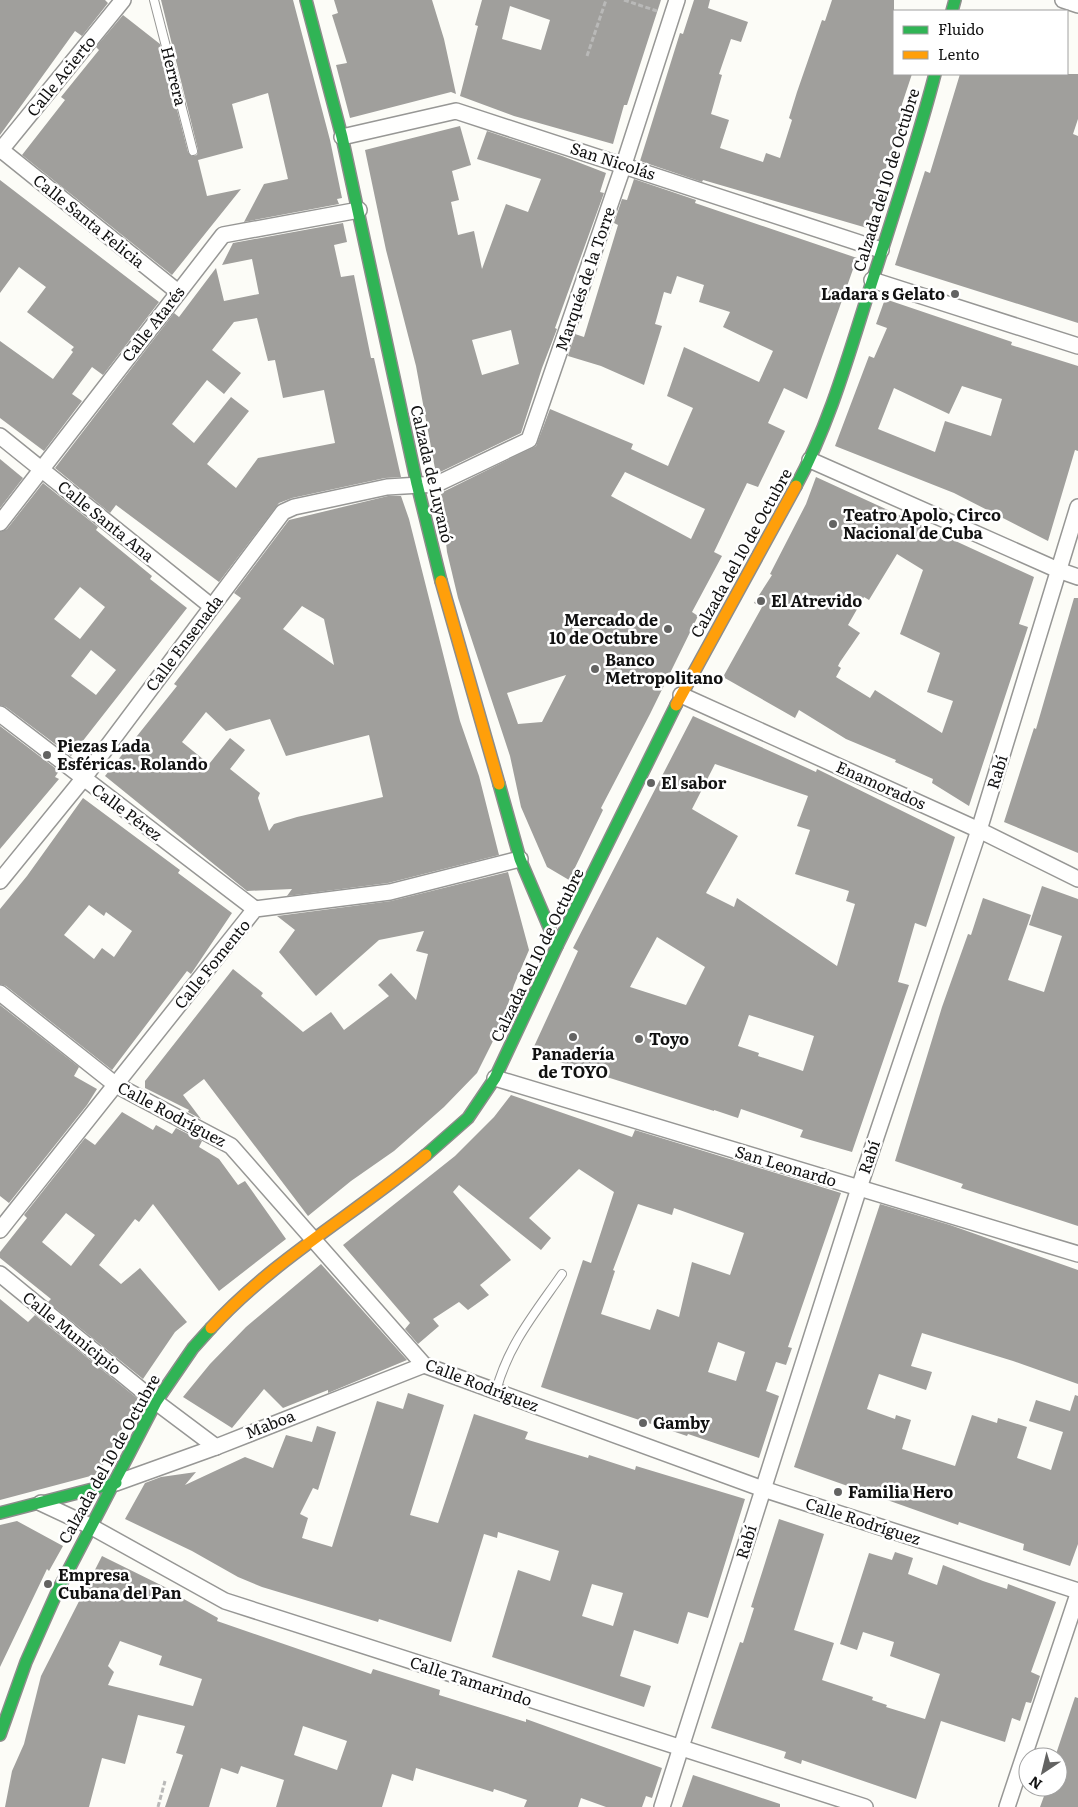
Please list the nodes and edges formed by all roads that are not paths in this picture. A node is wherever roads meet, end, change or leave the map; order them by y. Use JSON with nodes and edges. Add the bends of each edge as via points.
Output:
{"nodes":[{"id":1,"x":123,"y":0,"type":"edge"},
{"id":2,"x":154,"y":0,"type":"edge"},
{"id":3,"x":306,"y":0,"type":"edge"},
{"id":4,"x":677,"y":0,"type":"edge"},
{"id":5,"x":1063,"y":0,"type":"edge"},
{"id":6,"x":1078,"y":5,"type":"edge"},
{"id":7,"x":935,"y":75,"type":"edge"},
{"id":8,"x":342,"y":137,"type":"junction"},
{"id":9,"x":0,"y":150,"type":"edge"},
{"id":10,"x":193,"y":151,"type":"dead end"},
{"id":11,"x":624,"y":164,"type":"junction"},
{"id":12,"x":359,"y":210,"type":"junction"},
{"id":13,"x":881,"y":250,"type":"junction"},
{"id":14,"x":872,"y":280,"type":"junction"},
{"id":15,"x":178,"y":292,"type":"junction"},
{"id":16,"x":1078,"y":346,"type":"edge"},
{"id":17,"x":0,"y":436,"type":"edge"},
{"id":18,"x":810,"y":460,"type":"junction"},
{"id":19,"x":42,"y":469,"type":"junction"},
{"id":20,"x":416,"y":484,"type":"junction"},
{"id":21,"x":1078,"y":507,"type":"edge"},
{"id":22,"x":0,"y":523,"type":"edge"},
{"id":23,"x":1058,"y":570,"type":"junction"},
{"id":24,"x":1078,"y":577,"type":"edge"},
{"id":25,"x":211,"y":606,"type":"junction"},
{"id":26,"x":681,"y":695,"type":"junction"},
{"id":27,"x":0,"y":714,"type":"edge"},
{"id":28,"x":83,"y":779,"type":"junction"},
{"id":29,"x":979,"y":830,"type":"junction"},
{"id":30,"x":520,"y":859,"type":"junction"},
{"id":31,"x":1078,"y":879,"type":"edge"},
{"id":32,"x":0,"y":881,"type":"edge"},
{"id":33,"x":255,"y":909,"type":"junction"},
{"id":34,"x":557,"y":946,"type":"junction"},
{"id":35,"x":0,"y":994,"type":"edge"},
{"id":36,"x":495,"y":1078,"type":"junction"},
{"id":37,"x":116,"y":1085,"type":"junction"},
{"id":38,"x":859,"y":1188,"type":"junction"},
{"id":39,"x":0,"y":1230,"type":"edge"},
{"id":40,"x":313,"y":1239,"type":"junction"},
{"id":41,"x":1078,"y":1254,"type":"edge"},
{"id":42,"x":0,"y":1274,"type":"edge"},
{"id":43,"x":562,"y":1274,"type":"dead end"},
{"id":44,"x":424,"y":1365,"type":"junction"},
{"id":45,"x":496,"y":1391,"type":"junction"},
{"id":46,"x":156,"y":1402,"type":"junction"},
{"id":47,"x":216,"y":1446,"type":"junction"},
{"id":48,"x":116,"y":1482,"type":"junction"},
{"id":49,"x":763,"y":1489,"type":"junction"},
{"id":50,"x":41,"y":1503,"type":"junction"},
{"id":51,"x":0,"y":1512,"type":"edge"},
{"id":52,"x":90,"y":1526,"type":"junction"},
{"id":53,"x":1078,"y":1593,"type":"edge"},
{"id":54,"x":0,"y":1735,"type":"edge"},
{"id":55,"x":682,"y":1750,"type":"junction"},
{"id":56,"x":662,"y":1807,"type":"edge"},
{"id":57,"x":865,"y":1807,"type":"edge"},
{"id":58,"x":1007,"y":1807,"type":"edge"}],
"edges":[{"from":1,"to":9,"type":"street","name":"Calle Acierto"},
{"from":2,"to":10,"type":"lane","name":"Herrera"},
{"from":3,"to":8,"type":"main road","name":"Calzada de Luyanó"},
{"from":4,"to":11,"type":"street","name":"Marqués de la Torre"},
{"from":5,"to":6,"type":"street"},
{"from":7,"to":13,"type":"main road","name":"Calzada del 10 de Octubre"},
{"from":8,"to":11,"type":"street","name":"San Nicolás","via":[[456,111]]},
{"from":8,"to":12,"type":"main road","name":"Calzada de Luyanó"},
{"from":9,"to":15,"type":"street","name":"Calle Santa Felicia"},
{"from":11,"to":13,"type":"street","name":"San Nicolás"},
{"from":11,"to":20,"type":"street","name":"Marqués de la Torre","via":[[529,440],[437,484]]},
{"from":12,"to":15,"type":"street","name":"Calle Atarés","via":[[223,235]]},
{"from":12,"to":20,"type":"main road","name":"Calzada de Luyanó"},
{"from":13,"to":14,"type":"main road","name":"Calzada del 10 de Octubre"},
{"from":14,"to":16,"type":"street"},
{"from":14,"to":18,"type":"main road","name":"Calzada del 10 de Octubre","via":[[844,370]]},
{"from":15,"to":19,"type":"street","name":"Calle Atarés"},
{"from":17,"to":19,"type":"street","name":"Calle Santa Ana"},
{"from":18,"to":23,"type":"street"},
{"from":18,"to":26,"type":"main road","name":"Calzada del 10 de Octubre"},
{"from":19,"to":22,"type":"street","name":"Calle Atarés"},
{"from":19,"to":25,"type":"street","name":"Calle Santa Ana"},
{"from":20,"to":25,"type":"street","name":"Calle Ensenada","via":[[387,487],[288,509]]},
{"from":20,"to":30,"type":"main road","name":"Calzada de Luyanó"},
{"from":21,"to":23,"type":"street","name":"Rabí"},
{"from":23,"to":24,"type":"street"},
{"from":23,"to":29,"type":"street","name":"Rabí"},
{"from":25,"to":28,"type":"street","name":"Calle Ensenada"},
{"from":26,"to":29,"type":"street","name":"Enamorados"},
{"from":26,"to":34,"type":"main road","name":"Calzada del 10 de Octubre"},
{"from":27,"to":28,"type":"street","name":"Calle Pérez"},
{"from":28,"to":32,"type":"street","name":"Calle Ensenada"},
{"from":28,"to":33,"type":"street","name":"Calle Pérez"},
{"from":29,"to":31,"type":"street","name":"Enamorados"},
{"from":29,"to":38,"type":"street","name":"Rabí"},
{"from":30,"to":33,"type":"street","name":"Calle Fomento","via":[[390,892]]},
{"from":30,"to":34,"type":"main road","name":"Calzada de Luyanó"},
{"from":33,"to":37,"type":"street","name":"Calle Fomento"},
{"from":34,"to":36,"type":"main road","name":"Calzada del 10 de Octubre"},
{"from":35,"to":37,"type":"street","name":"Calle Rodríguez"},
{"from":36,"to":38,"type":"street","name":"San Leonardo"},
{"from":36,"to":40,"type":"main road","name":"Calzada del 10 de Octubre","via":[[468,1118],[454,1132],[407,1171]]},
{"from":37,"to":39,"type":"street","name":"Calle Fomento"},
{"from":37,"to":40,"type":"street","name":"Calle Rodríguez","via":[[229,1143]]},
{"from":38,"to":41,"type":"street","name":"San Leonardo"},
{"from":38,"to":49,"type":"street","name":"Rabí"},
{"from":40,"to":44,"type":"street","name":"Calle Rodríguez"},
{"from":40,"to":46,"type":"main road","name":"Calzada del 10 de Octubre","via":[[231,1306],[192,1348]]},
{"from":42,"to":46,"type":"street","name":"Calle Municipio"},
{"from":43,"to":45,"type":"lane","via":[[511,1348],[502,1366]]},
{"from":44,"to":45,"type":"street","name":"Calle Rodríguez"},
{"from":44,"to":47,"type":"street","name":"Maboa"},
{"from":45,"to":49,"type":"street","name":"Calle Rodríguez"},
{"from":46,"to":47,"type":"street","name":"Calle Municipio"},
{"from":46,"to":48,"type":"main road","name":"Calzada del 10 de Octubre"},
{"from":47,"to":48,"type":"street","name":"Maboa"},
{"from":48,"to":50,"type":"main road"},
{"from":48,"to":52,"type":"main road","name":"Calzada del 10 de Octubre"},
{"from":49,"to":53,"type":"street","name":"Calle Rodríguez"},
{"from":49,"to":55,"type":"street","name":"Rabí"},
{"from":50,"to":51,"type":"main road"},
{"from":50,"to":52,"type":"street","name":"Calle Tamarindo"},
{"from":52,"to":54,"type":"main road","name":"Calzada del 10 de Octubre","via":[[26,1662]]},
{"from":52,"to":55,"type":"street","name":"Calle Tamarindo","via":[[225,1601]]},
{"from":53,"to":58,"type":"street"},
{"from":55,"to":56,"type":"street","name":"Rabí"},
{"from":55,"to":57,"type":"street","name":"Calle Tamarindo"}]}
